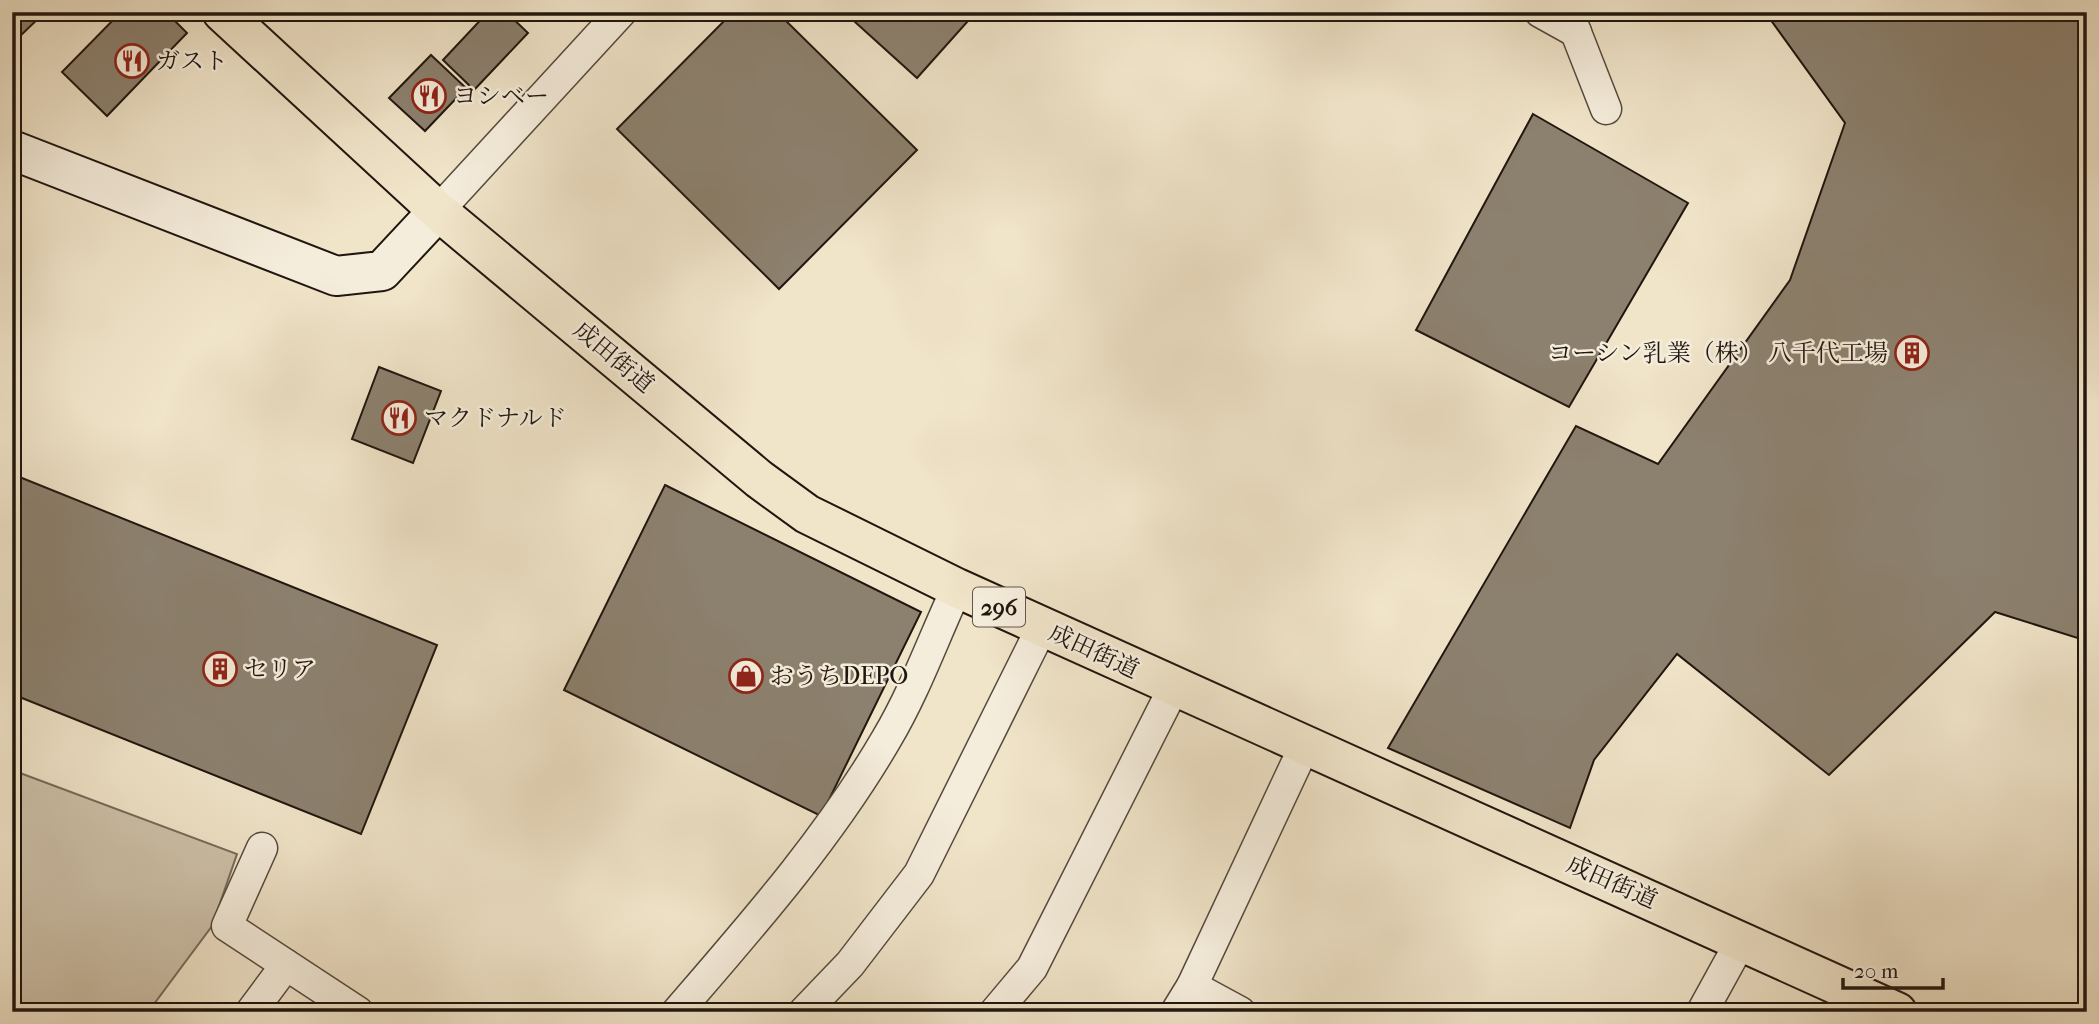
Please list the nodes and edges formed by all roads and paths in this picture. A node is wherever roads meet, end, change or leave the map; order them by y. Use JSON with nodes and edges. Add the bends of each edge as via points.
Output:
{"nodes":[{"id":1,"x":222,"y":12,"type":"edge"},
{"id":2,"x":621,"y":12,"type":"edge"},
{"id":3,"x":1540,"y":12,"type":"edge"},
{"id":4,"x":1572,"y":22,"type":"edge"},
{"id":5,"x":1606,"y":109,"type":"dead end"},
{"id":6,"x":12,"y":150,"type":"edge"},
{"id":7,"x":438,"y":211,"type":"junction"},
{"id":8,"x":957,"y":588,"type":"junction"},
{"id":9,"x":1042,"y":627,"type":"junction"},
{"id":10,"x":1174,"y":687,"type":"junction"},
{"id":11,"x":1305,"y":745,"type":"junction"},
{"id":12,"x":262,"y":848,"type":"dead end"},
{"id":13,"x":1741,"y":941,"type":"junction"},
{"id":14,"x":286,"y":965,"type":"junction"},
{"id":15,"x":1192,"y":986,"type":"junction"},
{"id":16,"x":251,"y":1012,"type":"edge"},
{"id":17,"x":358,"y":1012,"type":"edge"},
{"id":18,"x":677,"y":1012,"type":"edge"},
{"id":19,"x":804,"y":1012,"type":"edge"},
{"id":20,"x":995,"y":1012,"type":"edge"},
{"id":21,"x":1176,"y":1012,"type":"edge"},
{"id":22,"x":1240,"y":1012,"type":"edge"},
{"id":23,"x":1702,"y":1012,"type":"edge"},
{"id":24,"x":1897,"y":1012,"type":"edge"}],
"edges":[{"from":1,"to":7,"type":"highway","name":"成田街道","number":"296"},
{"from":2,"to":7,"type":"street"},
{"from":3,"to":4,"type":"street"},
{"from":4,"to":5,"type":"street"},
{"from":6,"to":7,"type":"street","via":[[336,276],[382,271]]},
{"from":7,"to":8,"type":"highway","name":"成田街道","number":"296","via":[[807,514]]},
{"from":8,"to":9,"type":"highway","name":"成田街道","number":"296"},
{"from":8,"to":18,"type":"street","via":[[888,736],[835,818],[793,876]]},
{"from":9,"to":10,"type":"highway","name":"成田街道","number":"296"},
{"from":9,"to":19,"type":"street","via":[[919,874],[850,964]]},
{"from":10,"to":11,"type":"highway","name":"成田街道","number":"296"},
{"from":10,"to":20,"type":"street","via":[[1032,968]]},
{"from":11,"to":13,"type":"highway","name":"成田街道","number":"296"},
{"from":11,"to":15,"type":"street"},
{"from":12,"to":14,"type":"street","via":[[227,926]]},
{"from":13,"to":23,"type":"street"},
{"from":13,"to":24,"type":"highway","name":"成田街道","number":"296"},
{"from":14,"to":16,"type":"street"},
{"from":14,"to":17,"type":"street"},
{"from":15,"to":21,"type":"street"},
{"from":15,"to":22,"type":"street"}]}
